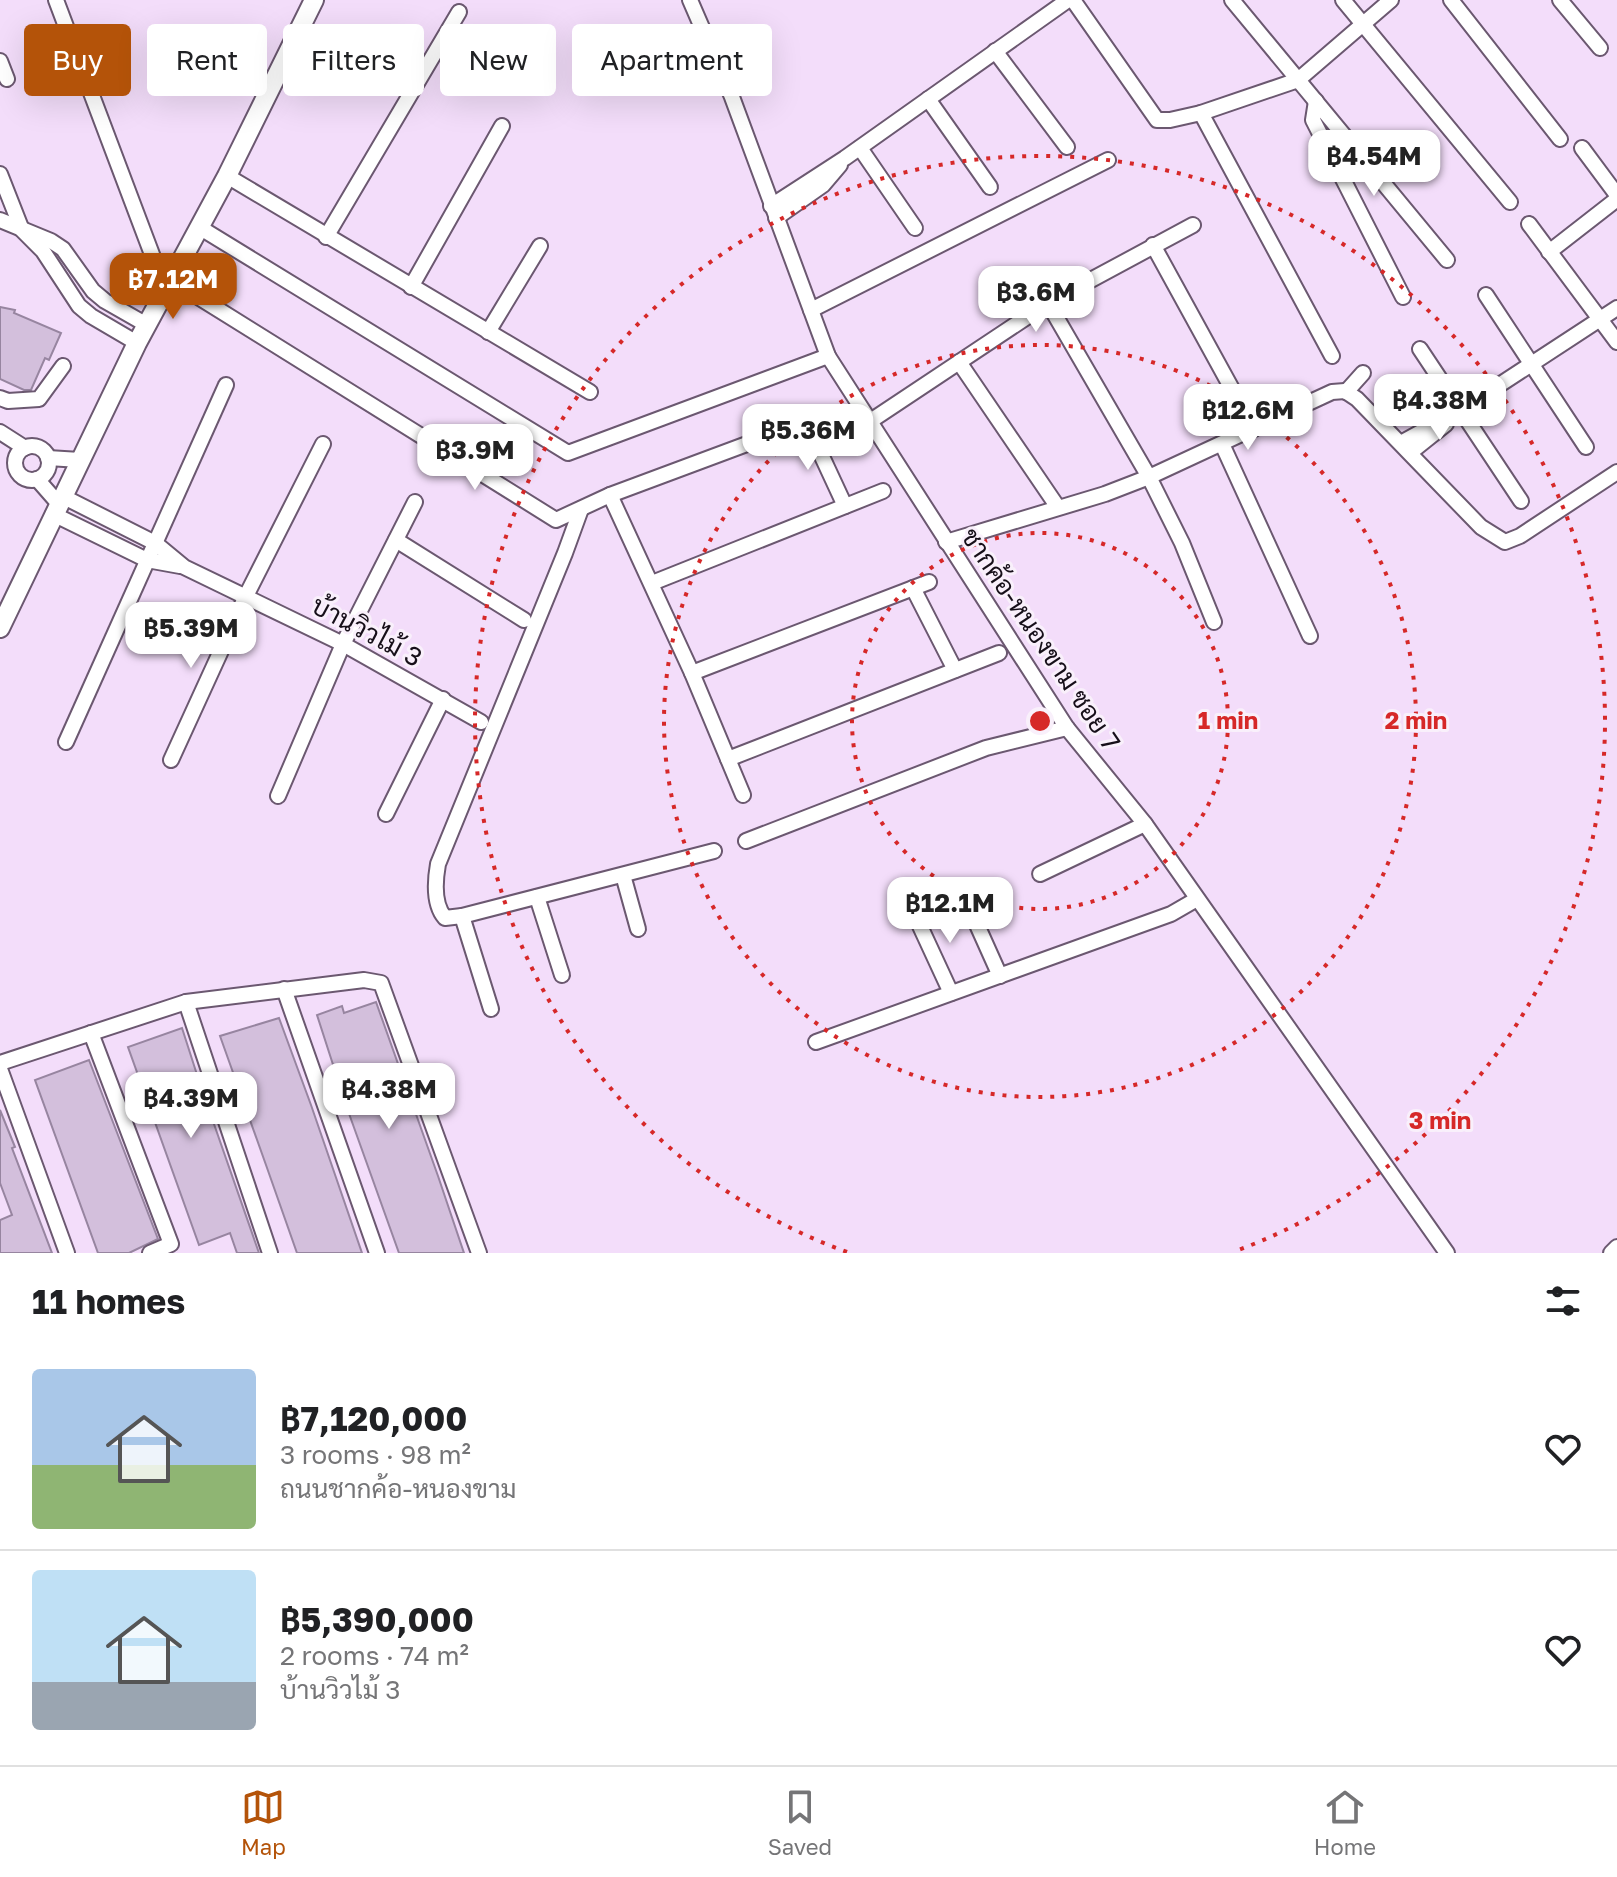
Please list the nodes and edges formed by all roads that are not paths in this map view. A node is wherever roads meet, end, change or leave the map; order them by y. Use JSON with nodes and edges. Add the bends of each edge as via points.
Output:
{"nodes":[{"id":1,"x":56,"y":0,"type":"edge"},
{"id":2,"x":314,"y":0,"type":"edge"},
{"id":3,"x":690,"y":0,"type":"edge"},
{"id":4,"x":1070,"y":0,"type":"edge"},
{"id":5,"x":1232,"y":0,"type":"edge"},
{"id":6,"x":1343,"y":0,"type":"edge"},
{"id":7,"x":1391,"y":0,"type":"edge"},
{"id":8,"x":1451,"y":0,"type":"edge"},
{"id":9,"x":1560,"y":0,"type":"edge"},
{"id":10,"x":459,"y":12,"type":"dead end"},
{"id":11,"x":1362,"y":24,"type":"junction"},
{"id":12,"x":1600,"y":48,"type":"dead end"},
{"id":13,"x":995,"y":51,"type":"junction"},
{"id":14,"x":0,"y":61,"type":"edge"},
{"id":15,"x":7,"y":79,"type":"dead end"},
{"id":16,"x":1298,"y":80,"type":"junction"},
{"id":17,"x":928,"y":99,"type":"junction"},
{"id":18,"x":1316,"y":101,"type":"junction"},
{"id":19,"x":1201,"y":113,"type":"junction"},
{"id":20,"x":502,"y":126,"type":"dead end"},
{"id":21,"x":1560,"y":139,"type":"dead end"},
{"id":22,"x":1067,"y":147,"type":"dead end"},
{"id":23,"x":860,"y":148,"type":"junction"},
{"id":24,"x":1582,"y":148,"type":"dead end"},
{"id":25,"x":1108,"y":160,"type":"dead end"},
{"id":26,"x":0,"y":174,"type":"edge"},
{"id":27,"x":227,"y":176,"type":"junction"},
{"id":28,"x":990,"y":187,"type":"dead end"},
{"id":29,"x":1617,"y":197,"type":"edge"},
{"id":30,"x":1510,"y":202,"type":"dead end"},
{"id":31,"x":774,"y":212,"type":"junction"},
{"id":32,"x":0,"y":220,"type":"edge"},
{"id":33,"x":1529,"y":224,"type":"dead end"},
{"id":34,"x":1193,"y":225,"type":"dead end"},
{"id":35,"x":199,"y":227,"type":"junction"},
{"id":36,"x":915,"y":228,"type":"dead end"},
{"id":37,"x":22,"y":230,"type":"junction"},
{"id":38,"x":326,"y":237,"type":"junction"},
{"id":39,"x":1153,"y":245,"type":"junction"},
{"id":40,"x":540,"y":246,"type":"dead end"},
{"id":41,"x":1549,"y":252,"type":"junction"},
{"id":42,"x":1447,"y":260,"type":"dead end"},
{"id":43,"x":171,"y":280,"type":"junction"},
{"id":44,"x":411,"y":287,"type":"junction"},
{"id":45,"x":1486,"y":295,"type":"dead end"},
{"id":46,"x":1403,"y":297,"type":"dead end"},
{"id":47,"x":1048,"y":303,"type":"junction"},
{"id":48,"x":1617,"y":308,"type":"edge"},
{"id":49,"x":811,"y":310,"type":"junction"},
{"id":50,"x":1601,"y":321,"type":"junction"},
{"id":51,"x":147,"y":325,"type":"junction"},
{"id":52,"x":488,"y":332,"type":"junction"},
{"id":53,"x":1617,"y":342,"type":"edge"},
{"id":54,"x":137,"y":343,"type":"junction"},
{"id":55,"x":1420,"y":349,"type":"dead end"},
{"id":56,"x":828,"y":356,"type":"junction"},
{"id":57,"x":1332,"y":356,"type":"dead end"},
{"id":58,"x":959,"y":362,"type":"junction"},
{"id":59,"x":63,"y":366,"type":"dead end"},
{"id":60,"x":1531,"y":366,"type":"junction"},
{"id":61,"x":1363,"y":373,"type":"dead end"},
{"id":62,"x":226,"y":385,"type":"dead end"},
{"id":63,"x":590,"y":392,"type":"dead end"},
{"id":64,"x":1346,"y":392,"type":"junction"},
{"id":65,"x":0,"y":398,"type":"edge"},
{"id":66,"x":1461,"y":410,"type":"junction"},
{"id":67,"x":869,"y":422,"type":"junction"},
{"id":68,"x":1254,"y":429,"type":"junction"},
{"id":69,"x":0,"y":432,"type":"edge"},
{"id":70,"x":323,"y":444,"type":"dead end"},
{"id":71,"x":1222,"y":444,"type":"junction"},
{"id":72,"x":1406,"y":447,"type":"junction"},
{"id":73,"x":1586,"y":447,"type":"dead end"},
{"id":74,"x":25,"y":448,"type":"junction"},
{"id":75,"x":0,"y":457,"type":"edge"},
{"id":76,"x":48,"y":458,"type":"junction"},
{"id":77,"x":80,"y":460,"type":"junction"},
{"id":78,"x":16,"y":468,"type":"junction"},
{"id":79,"x":1617,"y":472,"type":"edge"},
{"id":80,"x":1149,"y":477,"type":"junction"},
{"id":81,"x":37,"y":479,"type":"junction"},
{"id":82,"x":883,"y":491,"type":"dead end"},
{"id":83,"x":610,"y":495,"type":"junction"},
{"id":84,"x":1521,"y":501,"type":"dead end"},
{"id":85,"x":415,"y":502,"type":"dead end"},
{"id":86,"x":58,"y":504,"type":"junction"},
{"id":87,"x":845,"y":506,"type":"junction"},
{"id":88,"x":1057,"y":506,"type":"junction"},
{"id":89,"x":581,"y":509,"type":"junction"},
{"id":90,"x":396,"y":540,"type":"junction"},
{"id":91,"x":946,"y":542,"type":"junction"},
{"id":92,"x":155,"y":543,"type":"junction"},
{"id":93,"x":147,"y":560,"type":"junction"},
{"id":94,"x":184,"y":567,"type":"junction"},
{"id":95,"x":929,"y":582,"type":"dead end"},
{"id":96,"x":652,"y":583,"type":"junction"},
{"id":97,"x":913,"y":588,"type":"junction"},
{"id":98,"x":246,"y":596,"type":"junction"},
{"id":99,"x":524,"y":620,"type":"dead end"},
{"id":100,"x":1214,"y":622,"type":"dead end"},
{"id":101,"x":0,"y":628,"type":"edge"},
{"id":102,"x":1310,"y":636,"type":"dead end"},
{"id":103,"x":343,"y":644,"type":"junction"},
{"id":104,"x":999,"y":653,"type":"dead end"},
{"id":105,"x":955,"y":670,"type":"junction"},
{"id":106,"x":692,"y":673,"type":"junction"},
{"id":107,"x":443,"y":699,"type":"junction"},
{"id":108,"x":481,"y":722,"type":"dead end"},
{"id":109,"x":1067,"y":728,"type":"junction"},
{"id":110,"x":66,"y":742,"type":"dead end"},
{"id":111,"x":728,"y":759,"type":"junction"},
{"id":112,"x":171,"y":760,"type":"dead end"},
{"id":113,"x":743,"y":795,"type":"dead end"},
{"id":114,"x":278,"y":796,"type":"dead end"},
{"id":115,"x":386,"y":814,"type":"dead end"},
{"id":116,"x":1145,"y":824,"type":"junction"},
{"id":117,"x":746,"y":841,"type":"dead end"},
{"id":118,"x":714,"y":851,"type":"dead end"},
{"id":119,"x":1040,"y":874,"type":"dead end"},
{"id":120,"x":623,"y":875,"type":"junction"},
{"id":121,"x":961,"y":889,"type":"dead end"},
{"id":122,"x":537,"y":897,"type":"junction"},
{"id":123,"x":1197,"y":899,"type":"junction"},
{"id":124,"x":914,"y":913,"type":"dead end"},
{"id":125,"x":462,"y":916,"type":"junction"},
{"id":126,"x":638,"y":929,"type":"dead end"},
{"id":127,"x":562,"y":975,"type":"dead end"},
{"id":128,"x":1000,"y":976,"type":"junction"},
{"id":129,"x":284,"y":989,"type":"junction"},
{"id":130,"x":951,"y":993,"type":"junction"},
{"id":131,"x":186,"y":1002,"type":"junction"},
{"id":132,"x":491,"y":1009,"type":"dead end"},
{"id":133,"x":91,"y":1033,"type":"junction"},
{"id":134,"x":816,"y":1042,"type":"dead end"},
{"id":135,"x":0,"y":1066,"type":"edge"},
{"id":136,"x":1617,"y":1247,"type":"edge"},
{"id":137,"x":67,"y":1253,"type":"edge"},
{"id":138,"x":150,"y":1253,"type":"edge"},
{"id":139,"x":270,"y":1253,"type":"edge"},
{"id":140,"x":377,"y":1253,"type":"edge"},
{"id":141,"x":479,"y":1253,"type":"edge"},
{"id":142,"x":1447,"y":1253,"type":"edge"},
{"id":143,"x":1611,"y":1253,"type":"edge"}],
"edges":[{"from":1,"to":43,"type":"street","via":[[156,265]]},
{"from":2,"to":27,"type":"street"},
{"from":3,"to":31,"type":"street","name":"ชากค้อ-หนองขาม ซอย 7"},
{"from":4,"to":13,"type":"street"},
{"from":4,"to":19,"type":"street","via":[[1157,120]]},
{"from":5,"to":16,"type":"street"},
{"from":6,"to":11,"type":"street"},
{"from":7,"to":11,"type":"street"},
{"from":8,"to":21,"type":"street"},
{"from":9,"to":12,"type":"street"},
{"from":10,"to":38,"type":"street"},
{"from":11,"to":16,"type":"street"},
{"from":11,"to":30,"type":"street"},
{"from":13,"to":17,"type":"street"},
{"from":13,"to":22,"type":"street"},
{"from":14,"to":15,"type":"street"},
{"from":16,"to":18,"type":"street"},
{"from":16,"to":19,"type":"street"},
{"from":17,"to":23,"type":"street"},
{"from":17,"to":28,"type":"street"},
{"from":18,"to":42,"type":"street"},
{"from":18,"to":46,"type":"street","via":[[1313,120]]},
{"from":19,"to":57,"type":"street"},
{"from":20,"to":44,"type":"street"},
{"from":23,"to":31,"type":"street"},
{"from":23,"to":36,"type":"street"},
{"from":24,"to":29,"type":"street"},
{"from":25,"to":49,"type":"street"},
{"from":26,"to":37,"type":"street"},
{"from":27,"to":35,"type":"street"},
{"from":27,"to":38,"type":"street"},
{"from":29,"to":41,"type":"street"},
{"from":31,"to":49,"type":"street","name":"ชากค้อ-หนองขาม ซอย 7"},
{"from":32,"to":37,"type":"street"},
{"from":33,"to":41,"type":"street"},
{"from":34,"to":39,"type":"street"},
{"from":35,"to":43,"type":"street"},
{"from":35,"to":56,"type":"street","via":[[568,453]]},
{"from":37,"to":51,"type":"street","via":[[63,249],[93,291]]},
{"from":37,"to":54,"type":"street","via":[[43,251],[79,306]]},
{"from":38,"to":44,"type":"street"},
{"from":39,"to":47,"type":"street"},
{"from":39,"to":68,"type":"street"},
{"from":40,"to":52,"type":"street"},
{"from":41,"to":50,"type":"street"},
{"from":43,"to":51,"type":"street"},
{"from":43,"to":89,"type":"street","via":[[556,520]]},
{"from":44,"to":52,"type":"street"},
{"from":45,"to":60,"type":"street"},
{"from":47,"to":58,"type":"street"},
{"from":47,"to":80,"type":"street"},
{"from":48,"to":50,"type":"street"},
{"from":49,"to":56,"type":"street","name":"ชากค้อ-หนองขาม ซอย 7"},
{"from":50,"to":53,"type":"street"},
{"from":50,"to":60,"type":"street"},
{"from":51,"to":54,"type":"street"},
{"from":52,"to":63,"type":"street"},
{"from":54,"to":77,"type":"street"},
{"from":55,"to":66,"type":"street"},
{"from":56,"to":67,"type":"street","name":"ชากค้อ-หนองขาม ซอย 7"},
{"from":58,"to":67,"type":"street"},
{"from":58,"to":88,"type":"street"},
{"from":59,"to":65,"type":"street","via":[[39,399]]},
{"from":60,"to":66,"type":"street"},
{"from":60,"to":73,"type":"street"},
{"from":61,"to":64,"type":"street"},
{"from":62,"to":92,"type":"street"},
{"from":64,"to":68,"type":"street","via":[[1332,392]]},
{"from":64,"to":72,"type":"street"},
{"from":66,"to":72,"type":"street"},
{"from":66,"to":84,"type":"street"},
{"from":67,"to":91,"type":"street","name":"ชากค้อ-หนองขาม ซอย 7"},
{"from":68,"to":71,"type":"street"},
{"from":69,"to":74,"type":"street"},
{"from":70,"to":98,"type":"street"},
{"from":71,"to":80,"type":"street"},
{"from":71,"to":102,"type":"street"},
{"from":72,"to":79,"type":"street","via":[[1481,527],[1505,542]]},
{"from":74,"to":76,"type":"street","via":[[35,446]]},
{"from":74,"to":78,"type":"street","via":[[15,459]]},
{"from":75,"to":78,"type":"street"},
{"from":76,"to":77,"type":"street"},
{"from":76,"to":81,"type":"street","via":[[44,475]]},
{"from":77,"to":86,"type":"street"},
{"from":78,"to":81,"type":"street","via":[[20,476]]},
{"from":80,"to":88,"type":"street"},
{"from":80,"to":100,"type":"street"},
{"from":81,"to":86,"type":"street"},
{"from":82,"to":87,"type":"street"},
{"from":83,"to":87,"type":"street","via":[[806,422]]},
{"from":83,"to":89,"type":"street"},
{"from":83,"to":96,"type":"street"},
{"from":85,"to":90,"type":"street"},
{"from":86,"to":92,"type":"street","name":"บ้านวิวไม้ 3"},
{"from":86,"to":93,"type":"street","name":"บ้านวิวไม้ 3"},
{"from":86,"to":101,"type":"street"},
{"from":87,"to":96,"type":"street"},
{"from":88,"to":91,"type":"street"},
{"from":89,"to":125,"type":"street","via":[[438,864],[439,909],[445,918]]},
{"from":90,"to":99,"type":"street"},
{"from":90,"to":103,"type":"street"},
{"from":91,"to":109,"type":"street","name":"ชากค้อ-หนองขาม ซอย 7"},
{"from":92,"to":93,"type":"street"},
{"from":92,"to":94,"type":"street","name":"บ้านวิวไม้ 3"},
{"from":93,"to":94,"type":"street","name":"บ้านวิวไม้ 3"},
{"from":93,"to":110,"type":"street"},
{"from":94,"to":98,"type":"street","name":"บ้านวิวไม้ 3"},
{"from":95,"to":97,"type":"street"},
{"from":96,"to":106,"type":"street"},
{"from":97,"to":105,"type":"street"},
{"from":97,"to":106,"type":"street"},
{"from":98,"to":103,"type":"street","name":"บ้านวิวไม้ 3"},
{"from":98,"to":112,"type":"street"},
{"from":103,"to":107,"type":"street","name":"บ้านวิวไม้ 3"},
{"from":103,"to":114,"type":"street"},
{"from":104,"to":105,"type":"street"},
{"from":105,"to":111,"type":"street"},
{"from":106,"to":111,"type":"street"},
{"from":107,"to":108,"type":"street","name":"บ้านวิวไม้ 3"},
{"from":107,"to":115,"type":"street"},
{"from":109,"to":116,"type":"street","name":"ชากค้อ-หนองขาม ซอย 7"},
{"from":109,"to":117,"type":"street","via":[[986,748]]},
{"from":111,"to":113,"type":"street"},
{"from":116,"to":119,"type":"street"},
{"from":116,"to":123,"type":"street","name":"ชากค้อ-หนองขาม ซอย 7"},
{"from":118,"to":120,"type":"street"},
{"from":120,"to":122,"type":"street"},
{"from":120,"to":126,"type":"street"},
{"from":121,"to":128,"type":"street"},
{"from":122,"to":125,"type":"street"},
{"from":122,"to":127,"type":"street"},
{"from":123,"to":128,"type":"street","via":[[1171,914]]},
{"from":123,"to":142,"type":"street","name":"ชากค้อ-หนองขาม ซอย 7"},
{"from":124,"to":130,"type":"street"},
{"from":125,"to":132,"type":"street"},
{"from":128,"to":130,"type":"street"},
{"from":129,"to":131,"type":"street"},
{"from":129,"to":140,"type":"street"},
{"from":129,"to":141,"type":"street","via":[[364,980],[381,983]]},
{"from":130,"to":134,"type":"street"},
{"from":131,"to":133,"type":"street"},
{"from":131,"to":139,"type":"street"},
{"from":133,"to":135,"type":"street"},
{"from":133,"to":138,"type":"street","via":[[171,1244]]},
{"from":135,"to":137,"type":"street"},
{"from":136,"to":143,"type":"street"}]}
